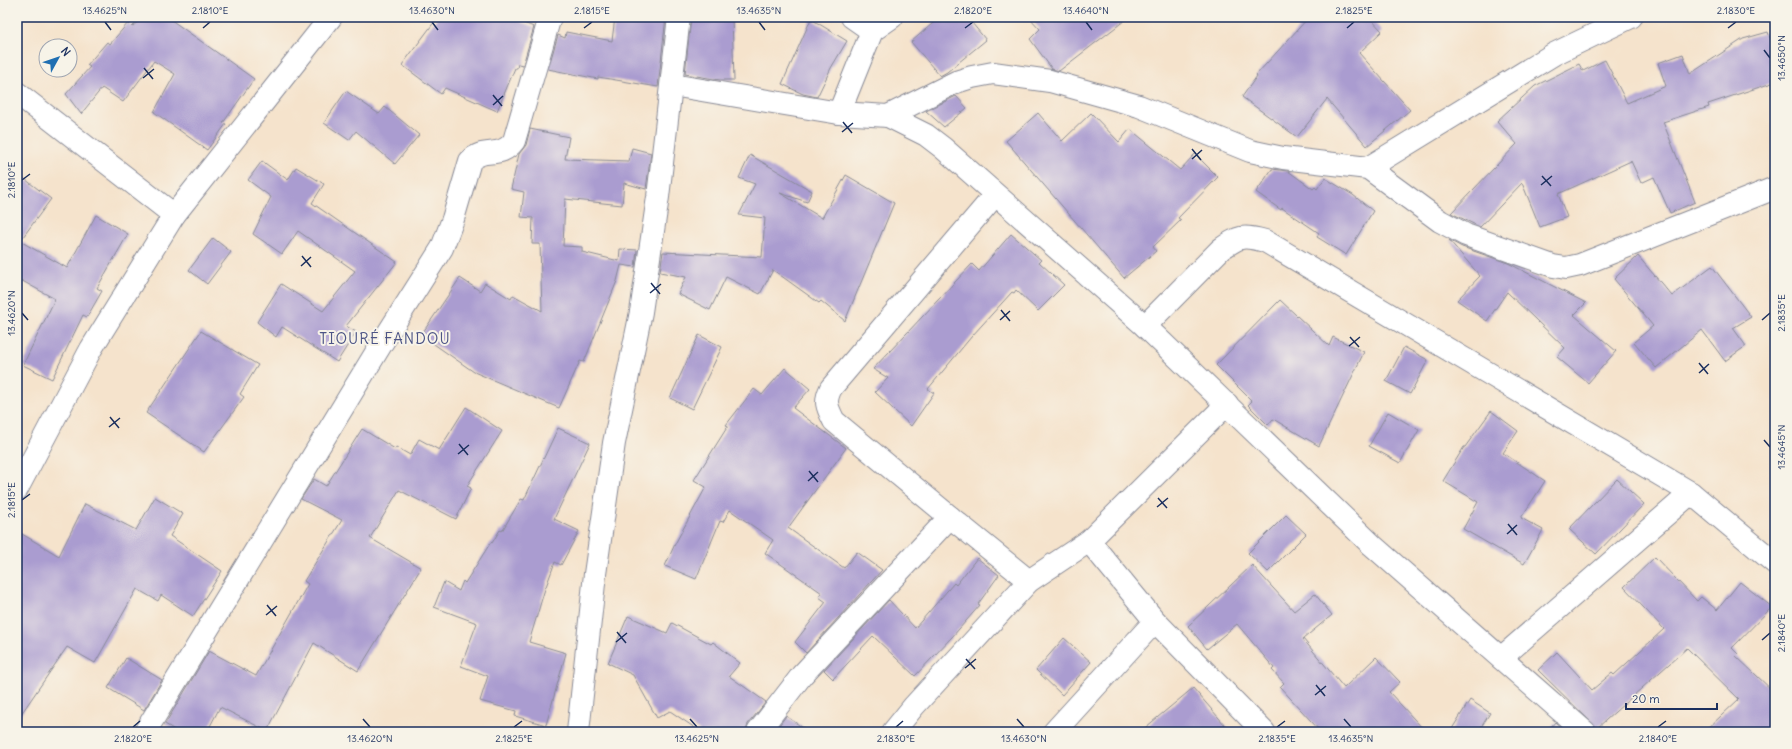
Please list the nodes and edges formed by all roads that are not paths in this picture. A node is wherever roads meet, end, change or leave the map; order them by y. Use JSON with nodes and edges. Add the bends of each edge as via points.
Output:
{"nodes":[{"id":1,"x":331,"y":17,"type":"edge"},
{"id":2,"x":550,"y":17,"type":"edge"},
{"id":3,"x":680,"y":17,"type":"edge"},
{"id":4,"x":852,"y":17,"type":"edge"},
{"id":5,"x":892,"y":17,"type":"edge"},
{"id":6,"x":1631,"y":17,"type":"edge"},
{"id":7,"x":872,"y":30,"type":"junction"},
{"id":8,"x":672,"y":85,"type":"junction"},
{"id":9,"x":17,"y":93,"type":"edge"},
{"id":10,"x":839,"y":113,"type":"junction"},
{"id":11,"x":888,"y":116,"type":"junction"},
{"id":12,"x":1368,"y":168,"type":"junction"},
{"id":13,"x":1775,"y":188,"type":"edge"},
{"id":14,"x":995,"y":194,"type":"junction"},
{"id":15,"x":174,"y":215,"type":"junction"},
{"id":16,"x":1146,"y":326,"type":"junction"},
{"id":17,"x":1227,"y":404,"type":"junction"},
{"id":18,"x":17,"y":489,"type":"edge"},
{"id":19,"x":1691,"y":493,"type":"junction"},
{"id":20,"x":950,"y":517,"type":"junction"},
{"id":21,"x":1089,"y":541,"type":"junction"},
{"id":22,"x":1775,"y":563,"type":"edge"},
{"id":23,"x":1029,"y":581,"type":"junction"},
{"id":24,"x":1155,"y":621,"type":"junction"},
{"id":25,"x":1501,"y":658,"type":"junction"},
{"id":26,"x":145,"y":732,"type":"edge"},
{"id":27,"x":578,"y":732,"type":"edge"},
{"id":28,"x":758,"y":732,"type":"edge"},
{"id":29,"x":893,"y":732,"type":"edge"},
{"id":30,"x":1054,"y":732,"type":"edge"},
{"id":31,"x":1264,"y":732,"type":"edge"},
{"id":32,"x":1585,"y":732,"type":"edge"}],
"edges":[{"from":1,"to":15,"type":"street"},
{"from":2,"to":26,"type":"street","via":[[514,141],[508,149],[480,154],[470,161],[442,248]]},
{"from":3,"to":8,"type":"street"},
{"from":4,"to":7,"type":"street"},
{"from":5,"to":7,"type":"street"},
{"from":6,"to":12,"type":"street","via":[[1554,54]]},
{"from":7,"to":10,"type":"street"},
{"from":8,"to":10,"type":"street"},
{"from":8,"to":27,"type":"street","via":[[641,312],[614,443],[595,574]]},
{"from":9,"to":15,"type":"street"},
{"from":10,"to":11,"type":"street"},
{"from":11,"to":12,"type":"street","via":[[956,82],[993,73],[1050,81],[1139,106],[1250,151],[1283,158]]},
{"from":11,"to":14,"type":"street","via":[[943,148]]},
{"from":12,"to":13,"type":"street","via":[[1440,221],[1466,235],[1553,266],[1566,268],[1580,265]]},
{"from":14,"to":16,"type":"street"},
{"from":14,"to":20,"type":"street","via":[[826,397],[827,407],[834,420]]},
{"from":15,"to":18,"type":"street","via":[[91,350]]},
{"from":16,"to":17,"type":"street"},
{"from":16,"to":19,"type":"street","via":[[1234,240],[1247,236],[1265,241]]},
{"from":17,"to":21,"type":"street"},
{"from":17,"to":25,"type":"street","via":[[1372,545]]},
{"from":19,"to":22,"type":"street"},
{"from":19,"to":25,"type":"street"},
{"from":20,"to":23,"type":"street"},
{"from":20,"to":28,"type":"street","via":[[802,675]]},
{"from":21,"to":23,"type":"street"},
{"from":21,"to":24,"type":"street"},
{"from":23,"to":29,"type":"street"},
{"from":24,"to":30,"type":"street"},
{"from":24,"to":31,"type":"street"},
{"from":25,"to":32,"type":"street"}]}
